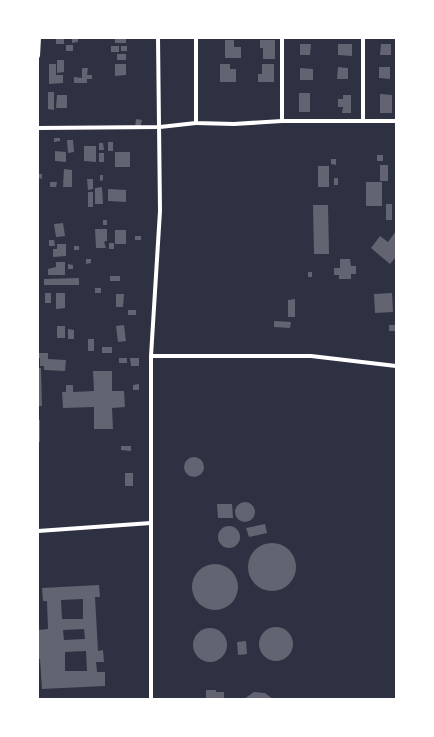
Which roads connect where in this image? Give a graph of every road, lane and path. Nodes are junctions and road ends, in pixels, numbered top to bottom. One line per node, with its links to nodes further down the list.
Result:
1 (38, 38): 6 (street)
2 (158, 38): 11 (street)
3 (196, 38): 10 (street)
4 (282, 38): 8 (street)
5 (363, 38): 9 (street)
6 (38, 56)
7 (396, 120): 9 (street)
8 (282, 121): 9 (street); 10 (street)
9 (363, 121)
10 (196, 123): 11 (street)
11 (160, 127): 12 (street); 13 (street)
12 (38, 128)
13 (151, 356): 14 (street); 15 (street)
14 (396, 366)
15 (151, 523): 16 (street); 17 (street)
16 (38, 530)
17 (151, 699)

